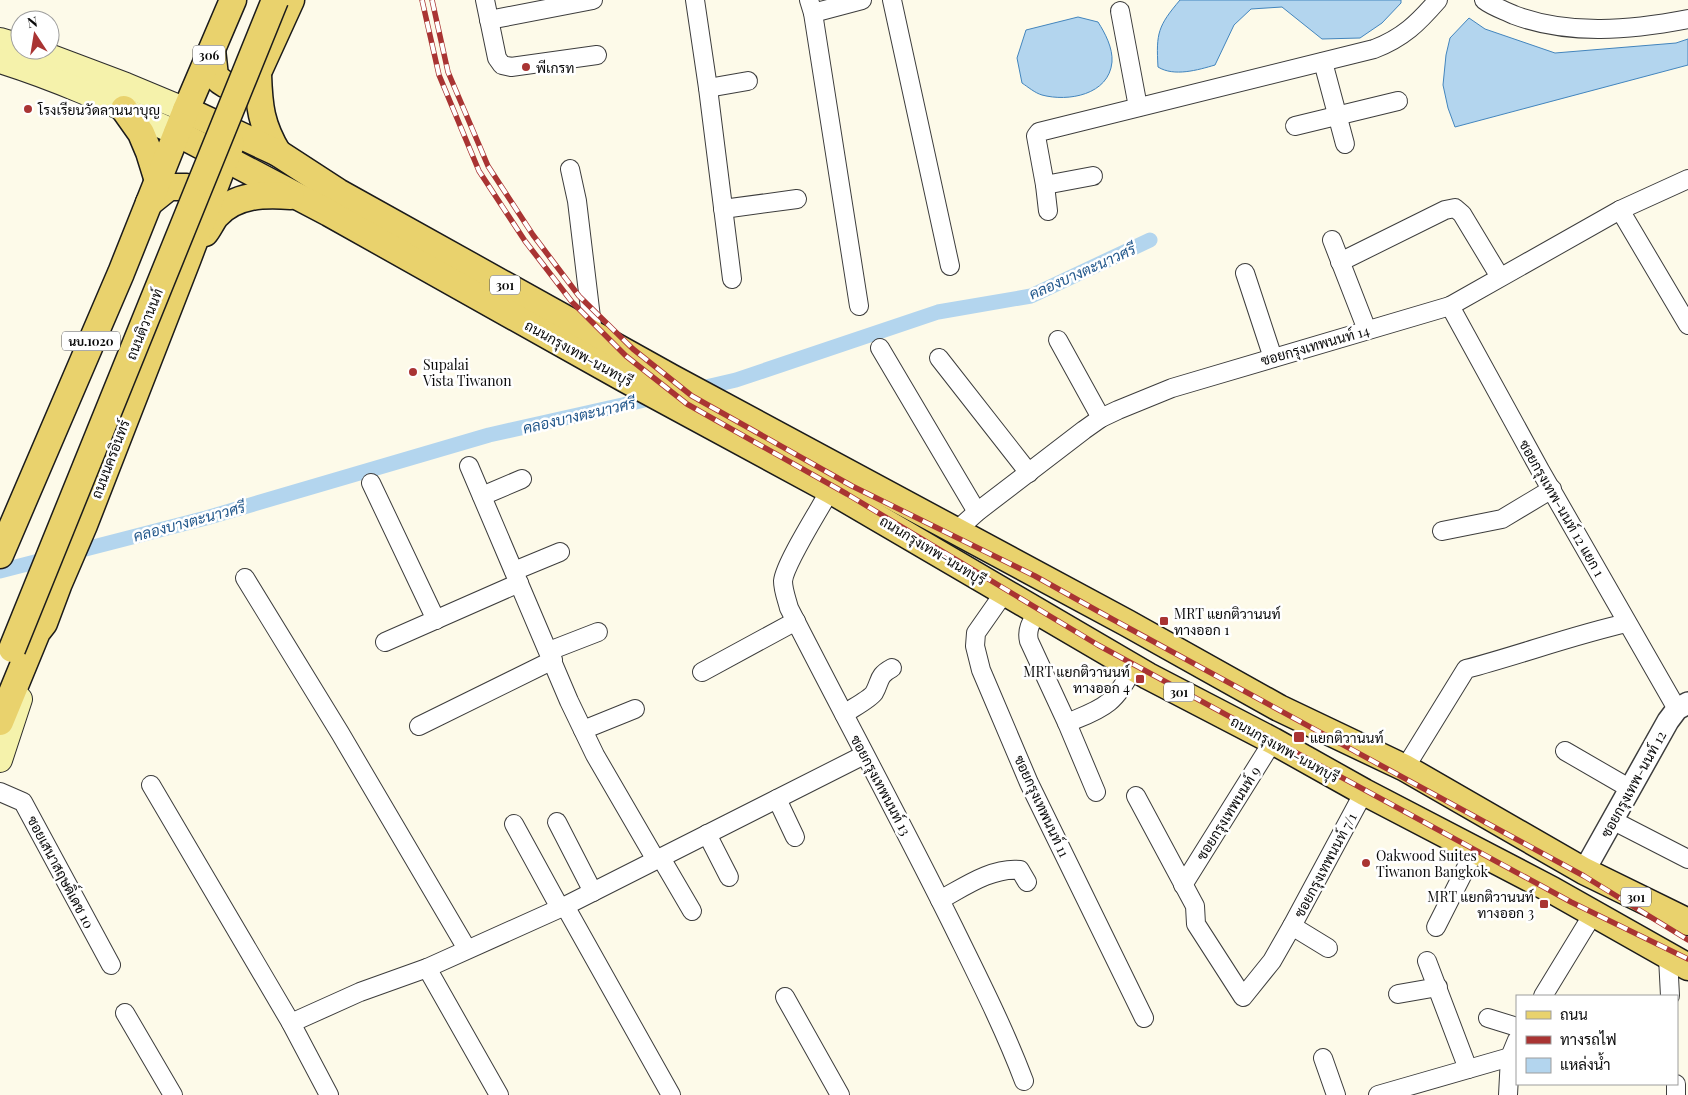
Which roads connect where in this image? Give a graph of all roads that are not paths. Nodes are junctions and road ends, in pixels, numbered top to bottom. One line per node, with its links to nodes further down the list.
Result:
1 (233, 0): 16 (main road, 306)
2 (256, 0): 83 (main road, ถนนติวานนท์)
3 (275, 0): 83 (main road, ถนนติวานนท์, bridge)
4 (291, 0): 21 (main road)
5 (485, 0): 15 (street)
6 (593, 0): 15 (street)
7 (695, 0): 23 (street)
8 (862, 0): 12 (street)
9 (892, 0): 48 (street)
10 (1438, 0): 20 (street)
11 (1484, 0): 14 (street)
12 (811, 6): 52 (street)
13 (1120, 11): 25 (street)
14 (1688, 19)
15 (489, 20): 17 (street)
16 (212, 50): 21 (main road); 28 (main road, 306)
17 (597, 55)
18 (60, 60): 28 (main road)
19 (0, 61): 26 (main road)
20 (1323, 62): 25 (street); 27 (street)
21 (258, 74): 30 (main road); 32 (main road)
22 (748, 82): 23 (street)
23 (708, 88): 41 (street)
24 (1398, 101): 27 (street)
25 (1138, 107): 37 (street)
26 (124, 109): 28 (main road); 38 (main road)
27 (1337, 116): 29 (street); 31 (street)
28 (182, 122): 30 (main road, ถนนกรุงเทพ-นนทบุรี / 301); 33 (main road, ถนนกรุงเทพ-นนทบุรี / 301); 38 (main road, นบ.1020)
29 (1295, 126)
30 (235, 132): 32 (main road, ถนนกรุงเทพ-นนทบุรี / 301); 33 (main road)
31 (1344, 144)
32 (278, 153): 57 (main road, ถนนกรุงเทพ-นนทบุรี / 301)
33 (225, 159): 39 (main road, ถนนกรุงเทพ-นนทบุรี / 301); 44 (main road, ถนนนครอินทร์)
34 (570, 168): 57 (street)
35 (1093, 176): 37 (street)
36 (1688, 179): 42 (street, ซอยกรุงเทพนนท์ 14)
37 (1046, 184): 43 (street)
38 (154, 192): 44 (main road); 72 (main road, นบ.1020)
39 (297, 197): 46 (main road); 57 (main road, ถนนกรุงเทพ-นนทบุรี / 301)
40 (797, 199): 41 (street)
41 (723, 209): 51 (street)
42 (1620, 210): 50 (street, ซอยกรุงเทพนนท์ 14); 54 (street)
43 (1048, 212)
44 (200, 229): 46 (main road, ถนนนครอินทร์)
45 (1332, 240): 47 (street)
46 (188, 258): 80 (main road, ถนนนครอินทร์)
47 (1340, 262): 50 (street); 55 (street)
48 (950, 266)
49 (1245, 273): 60 (street)
50 (1500, 277): 53 (street, ซอยกรุงเทพนนท์ 14)
51 (732, 279)
52 (860, 306)
53 (1450, 306): 55 (street, ซอยกรุงเทพนนท์ 14); 66 (street, ซอยกรุงเทพ-นนท์ 12 แยก 1)
54 (1688, 325)
55 (1367, 330): 60 (street, ซอยกรุงเทพนนท์ 14)
56 (1058, 340): 61 (street)
57 (593, 343): 67 (main road, ถนนกรุงเทพ-นนทบุรี / 301); 70 (main road, ถนนกรุงเทพ-นนทบุรี / 301)
58 (880, 348): 69 (street)
59 (939, 358): 63 (street)
60 (1273, 358): 61 (street, ซอยกรุงเทพนนท์ 14)
61 (1101, 418): 63 (street, ซอยกรุงเทพนนท์ 14)
62 (469, 466): 68 (street)
63 (1029, 474): 69 (street, ซอยกรุงเทพนนท์ 14)
64 (522, 479): 68 (street)
65 (371, 483): 78 (street)
66 (1552, 489): 71 (street); 81 (street, ซอยกรุงเทพ-นนท์ 12 แยก 1)
67 (830, 490): 76 (main road, ถนนกรุงเทพ-นนทบุรี / 301); 79 (street, ซอยกรุงเทพนนท์ 13)
68 (482, 496): 74 (street)
69 (977, 512): 70 (street, ซอยกรุงเทพนนท์ 14)
70 (956, 530): 101 (main road, ถนนกรุงเทพ-นนทบุรี / 301)
71 (1442, 531)
72 (1, 552)
73 (560, 552): 74 (street)
74 (517, 577): 78 (street); 85 (street)
75 (245, 578): 130 (street)
76 (1004, 593): 77 (main road, ถนนกรุงเทพ-นนทบุรี / 301); 141 (street, ซอยกรุงเทพนนท์ 11)
77 (1038, 611): 86 (main road, ถนนกรุงเทพ-นนทบุรี / 301); 94 (street)
78 (436, 620): 84 (street)
79 (796, 621): 88 (street); 92 (street, ซอยกรุงเทพนนท์ 13)
80 (44, 623): 93 (main road); 100 (main road, ถนนนครอินทร์)
81 (1627, 623): 90 (street, ซอยกรุงเทพ-นนท์ 12 แยก 1); 101 (street)
82 (598, 632): 85 (street)
83 (6, 641): 89 (main road)
84 (384, 642)
85 (551, 656): 95 (street); 96 (street)
86 (1134, 667): 94 (street); 97 (main road, ถนนกรุงเทพ-นนทบุรี / 301)
87 (892, 668): 92 (street)
88 (702, 672)
89 (0, 679)
90 (1682, 706): 103 (street, ซอยกรุงเทพ-นนท์ 12)
91 (635, 709): 96 (street)
92 (844, 714): 99 (street, ซอยกรุงเทพนนท์ 13)
93 (0, 722)
94 (1067, 722): 105 (street)
95 (419, 726)
96 (583, 730): 116 (street)
97 (1273, 741): 106 (main road, ถนนกรุงเทพ-นนทบุรี / 301); 120 (street, ซอยกรุงเทพนนท์ 9)
98 (1565, 751): 103 (street)
99 (864, 755): 108 (street); 122 (street, ซอยกรุงเทพนนท์ 13)
100 (0, 760)
101 (1405, 768): 117 (main road, ถนนกรุงเทพ-นนทบุรี / 301)
102 (151, 785): 143 (street)
103 (1630, 788): 109 (street, ซอยกรุงเทพ-นนท์ 12)
104 (0, 792): 133 (street, ซอยเสนาสฤษดิ์เดช 10)
105 (1096, 792)
106 (1364, 792): 114 (main road, ถนนกรุงเทพ-นนทบุรี / 301); 127 (street, ซอยกรุงเทพนนท์ 7/1)
107 (1136, 796): 120 (street)
108 (777, 799): 112 (street); 113 (street)
109 (1612, 820): 115 (street); 117 (street, ซอยกรุงเทพ-นนท์ 12)
110 (556, 822): 121 (street)
111 (514, 824): 123 (street)
112 (708, 834): 116 (street); 118 (street)
113 (795, 836)
114 (1475, 850): 125 (main road, ถนนกรุงเทพ-นนทบุรี / 301); 128 (street)
115 (1688, 858)
116 (658, 859): 121 (street); 124 (street)
117 (1584, 871): 126 (main road, ถนนกรุงเทพ-นนทบุรี / 301)
118 (729, 877)
119 (1027, 882): 122 (street)
120 (1183, 885): 127 (street)
121 (593, 892): 123 (street)
122 (940, 900): 149 (street, ซอยกรุงเทพนนท์ 13)
123 (562, 907): 130 (street); 153 (street)
124 (692, 911)
125 (1592, 914): 132 (main road, ถนนกรุงเทพ-นนทบุรี / 301); 137 (street)
126 (1688, 922)
127 (1292, 926): 129 (street, ซอยกรุงเทพนนท์ 7/1)
128 (1436, 927)
129 (1328, 948)
130 (467, 949): 134 (street)
131 (1427, 961): 135 (street)
132 (1678, 962): 138 (street)
133 (111, 965)
134 (427, 968): 143 (street); 152 (street)
135 (1438, 987): 136 (street); 148 (street)
136 (1398, 994)
137 (1544, 995)
138 (1670, 995)
139 (785, 997): 154 (street)
140 (125, 1014): 150 (street)
141 (1144, 1018)
142 (1488, 1018): 144 (street)
143 (291, 1023): 151 (street)
144 (1516, 1027)
145 (1516, 1043): 147 (street)
146 (1322, 1058): 155 (street)
147 (1510, 1058): 148 (street); 157 (street)
148 (1468, 1069): 156 (street)
149 (1024, 1081)
150 (173, 1095)
151 (328, 1095)
152 (499, 1095)
153 (671, 1095)
154 (840, 1095)
155 (1336, 1095)
156 (1378, 1095)
157 (1508, 1095)

